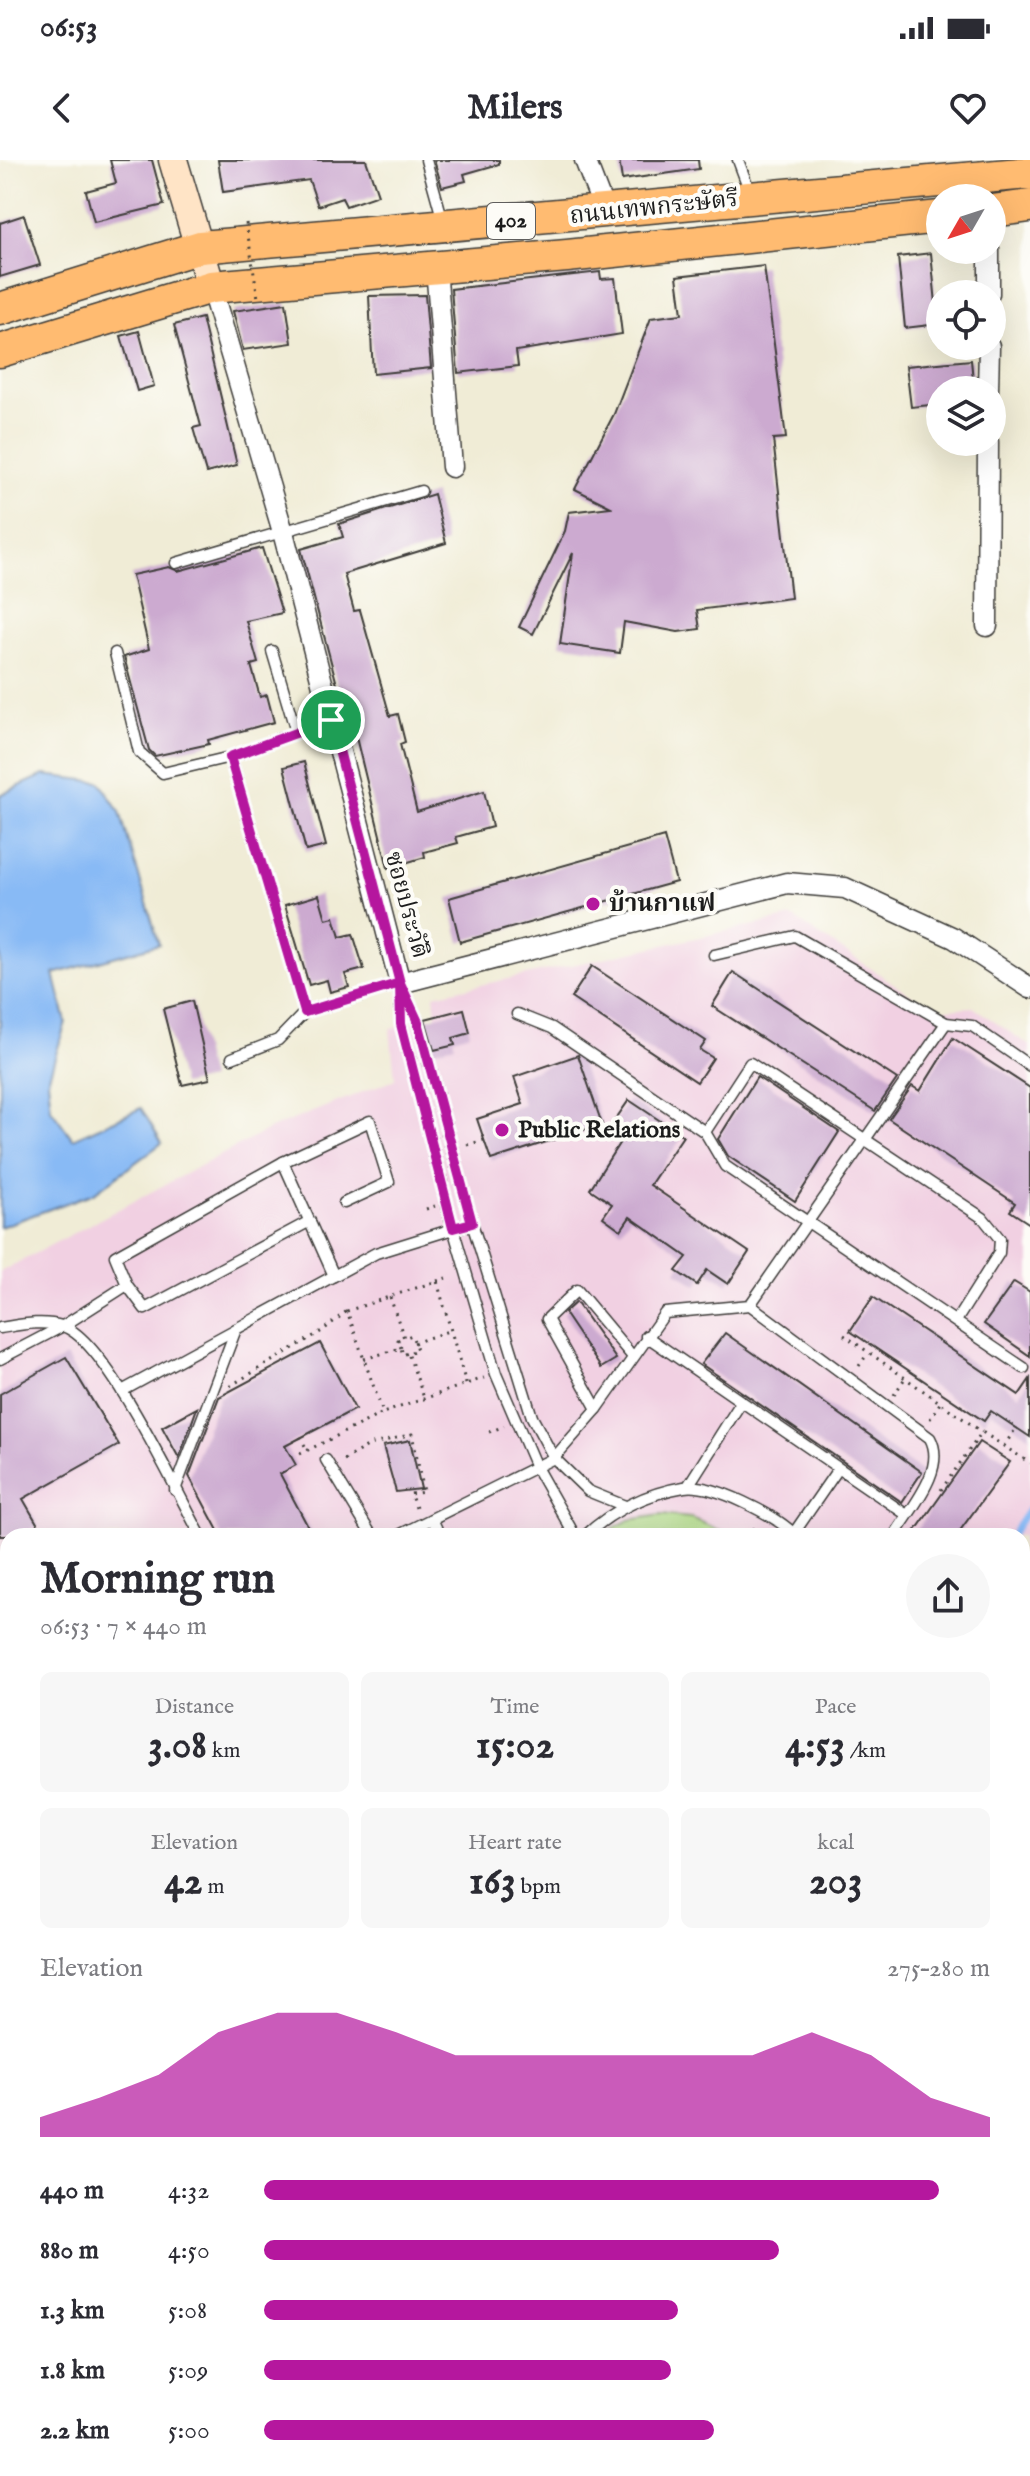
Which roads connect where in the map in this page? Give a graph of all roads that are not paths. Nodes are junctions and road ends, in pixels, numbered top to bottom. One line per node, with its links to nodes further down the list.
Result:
1 (173, 160): 13 (street)
2 (426, 160): 12 (lane)
3 (585, 160): 10 (street)
4 (738, 160): 7 (lane)
5 (966, 169): 6 (main road, ถนนเทพกระษัตรี / 402); 7 (main road, ถนนเทพกระษัตรี / 402)
6 (1030, 173)
7 (753, 198): 10 (main road, ถนนเทพกระษัตรี / 402)
8 (1030, 206): 9 (main road)
9 (1006, 209)
10 (605, 212): 12 (main road, ถนนเทพกระษัตรี / 402)
11 (926, 218): 14 (main road, ถนนเทพกระษัตรี / 402)
12 (445, 227): 13 (main road, ถนนเทพกระษัตรี / 402)
13 (200, 247): 15 (street); 16 (main road, ถนนเทพกระษัตรี / 402)
14 (436, 267): 15 (main road, ถนนเทพกระษัตรี / 402); 19 (street)
15 (211, 287): 17 (main road, ถนนเทพกระษัตรี / 402); 21 (street, ซอยประวัติ)
16 (1, 305)
17 (0, 351)
18 (988, 456): 23 (street)
19 (452, 467)
20 (421, 491): 21 (lane)
21 (283, 532): 22 (lane); 26 (street, ซอยประวัติ)
22 (176, 563)
23 (987, 626)
24 (272, 651): 27 (lane)
25 (115, 653): 28 (lane)
26 (331, 720): 27 (lane); 30 (street, ซอยประวัติ)
27 (296, 732): 28 (lane)
28 (230, 757): 32 (lane)
29 (714, 955): 34 (lane)
30 (400, 983): 31 (street, ซอยประวัติ); 32 (lane); 42 (lane); 44 (lane)
31 (1030, 988)
32 (305, 1012): 35 (lane)
33 (517, 1014): 37 (lane)
34 (946, 1023): 36 (lane); 38 (lane)
35 (232, 1058)
36 (1030, 1066)
37 (705, 1132): 38 (lane); 43 (lane)
38 (864, 1139): 43 (lane); 48 (lane)
39 (283, 1162): 40 (lane); 41 (lane); 46 (lane)
40 (344, 1203)
41 (310, 1221): 45 (lane); 46 (lane)
42 (472, 1223): 44 (lane); 59 (lane)
43 (806, 1223): 47 (lane); 48 (lane)
44 (453, 1228): 45 (lane); 61 (lane)
45 (334, 1276): 51 (lane)
46 (127, 1285): 49 (lane)
47 (750, 1305): 52 (lane); 66 (lane)
48 (956, 1321): 55 (lane)
49 (63, 1326): 50 (lane); 54 (lane); 56 (lane)
50 (0, 1328)
51 (236, 1329): 56 (lane); 64 (lane)
52 (646, 1336): 53 (lane); 57 (lane)
53 (633, 1357): 58 (lane); 58 (lane)
54 (0, 1359)
55 (1024, 1368)
56 (122, 1391): 64 (lane)
57 (740, 1404): 62 (lane); 63 (lane)
58 (597, 1409): 59 (lane)
59 (554, 1458): 61 (lane); 65 (lane)
60 (328, 1464): 69 (lane)
61 (536, 1467): 67 (lane); 72 (lane)
62 (838, 1469): 66 (lane); 75 (lane)
63 (688, 1486): 65 (lane); 74 (lane)
64 (175, 1490): 68 (lane)
65 (625, 1506): 73 (lane)
66 (907, 1515): 76 (lane)
67 (432, 1519): 70 (lane); 71 (lane)
68 (196, 1528)
69 (367, 1528)
70 (413, 1528)
71 (436, 1528)
72 (570, 1528)
73 (596, 1528)
74 (786, 1528)
75 (800, 1528)
76 (899, 1528)

